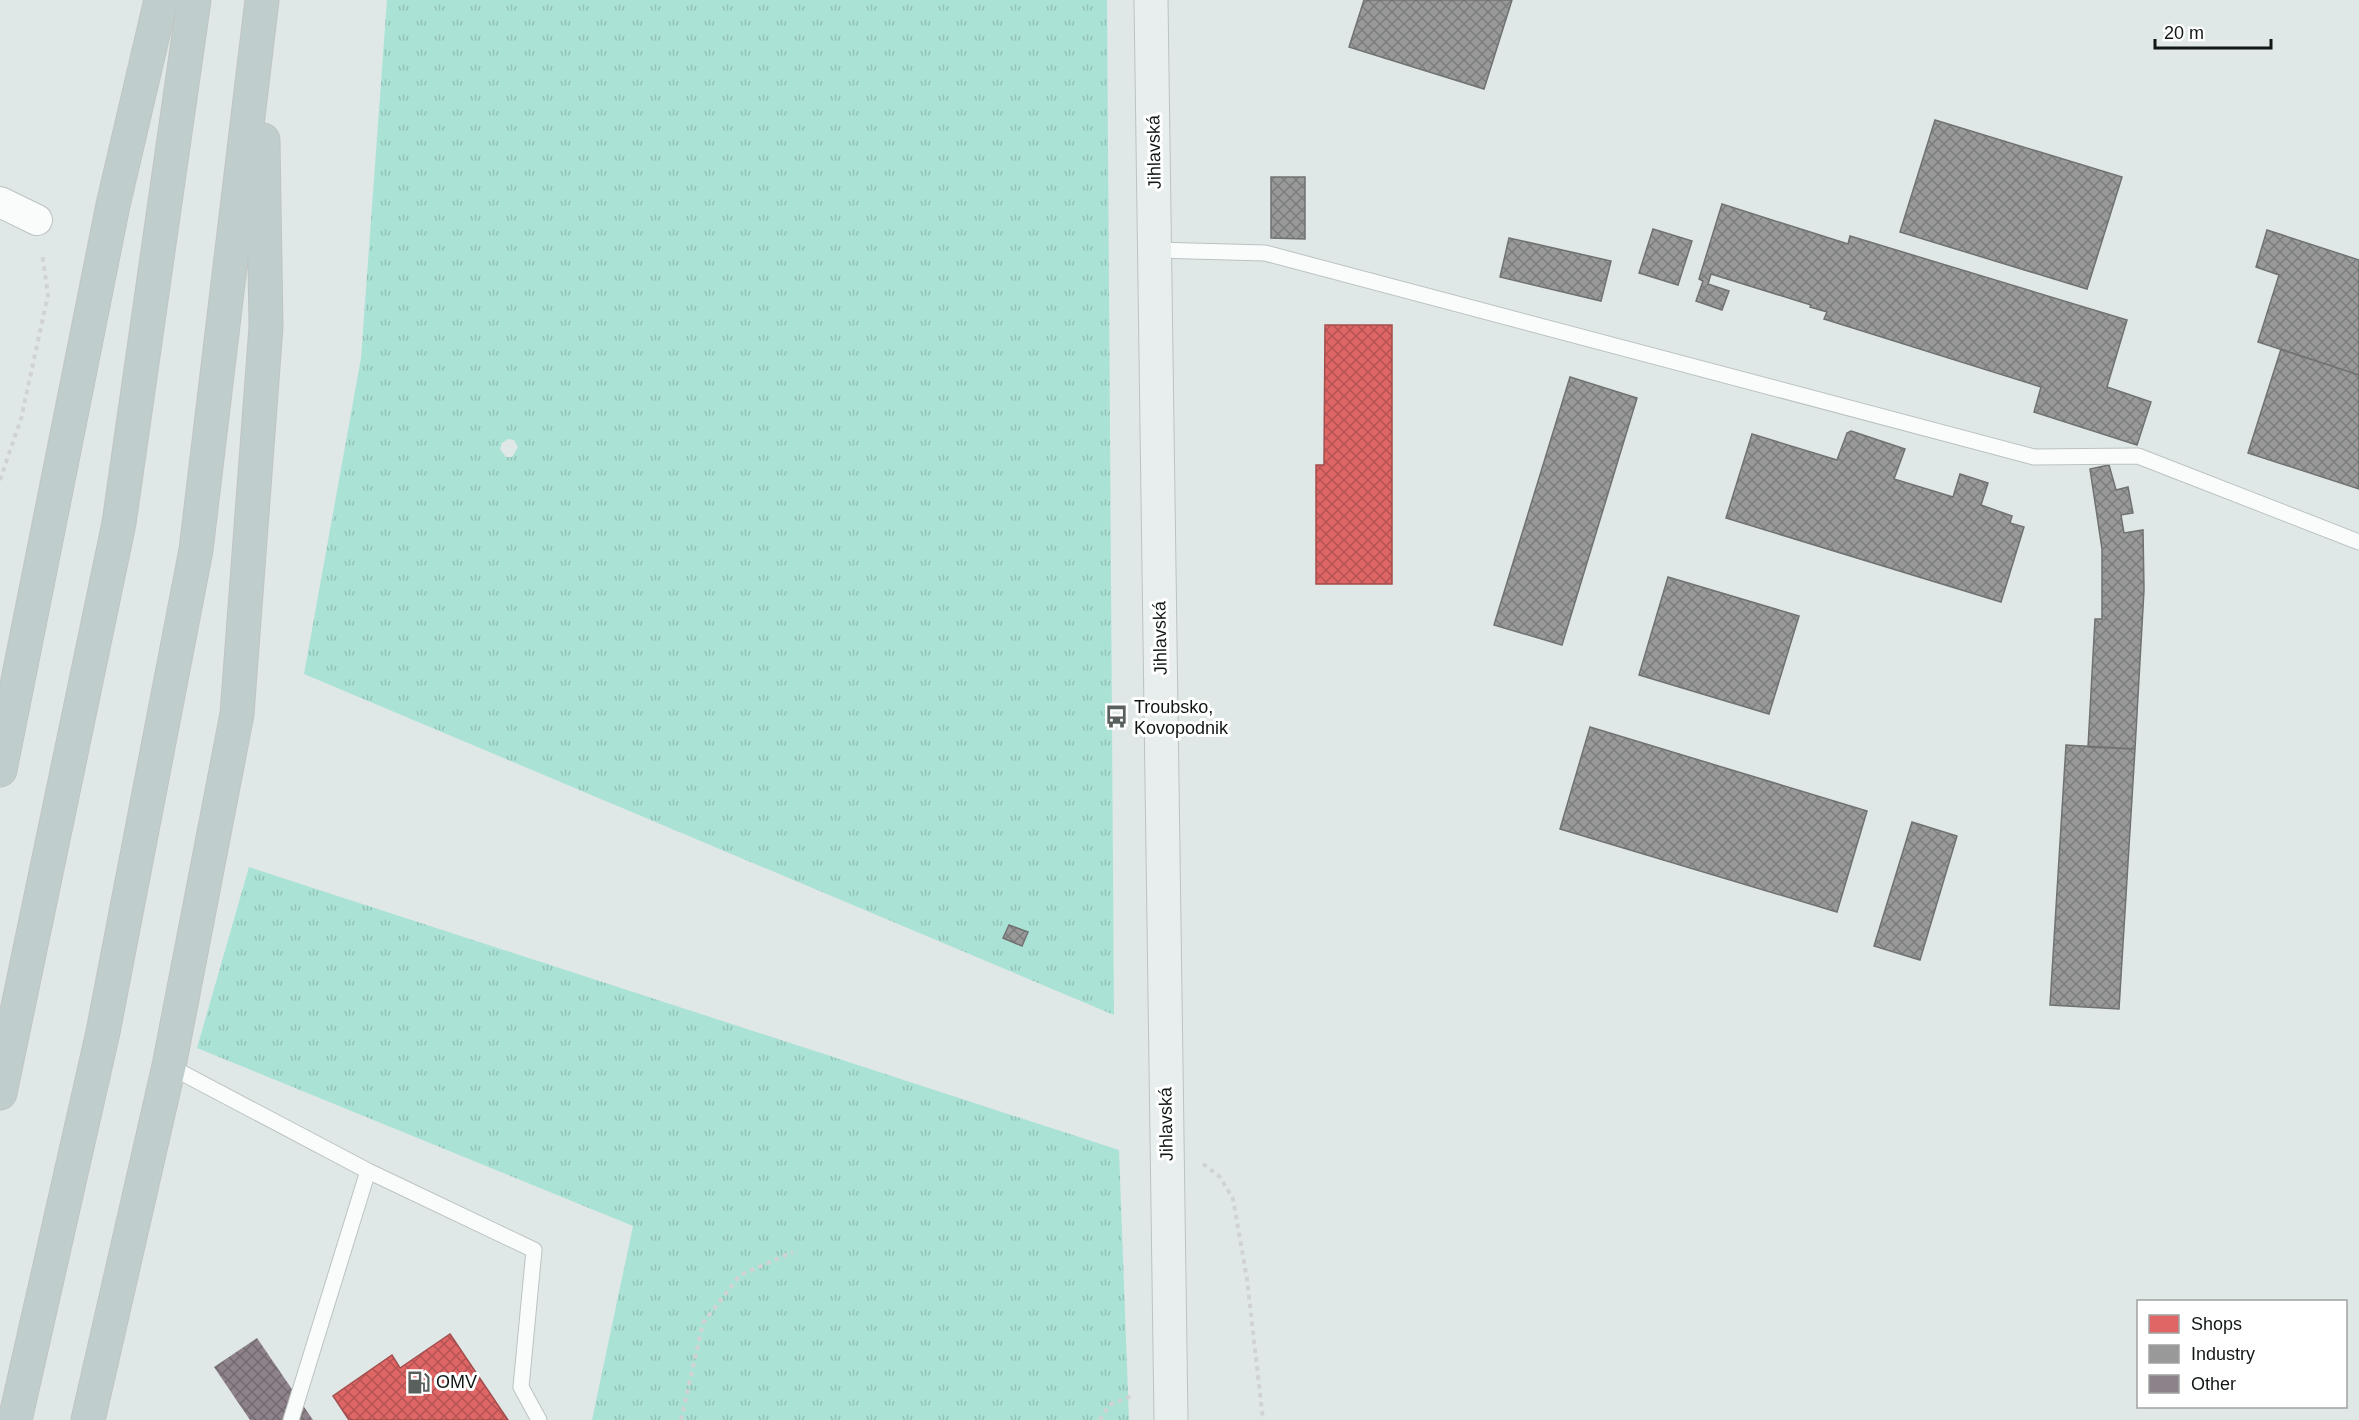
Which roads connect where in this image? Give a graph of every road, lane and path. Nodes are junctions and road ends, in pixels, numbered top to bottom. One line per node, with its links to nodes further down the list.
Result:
1 (161, 0): 10 (highway)
2 (194, 0): 13 (highway)
3 (1151, 0): 7 (main road, Jihlavská)
4 (262, 8): 12 (highway); 17 (highway)
5 (0, 202): 6 (street)
6 (37, 220): 8 (path)
7 (1155, 250): 9 (lane); 14 (main road, Jihlavská)
8 (0, 480)
9 (2359, 542)
10 (4, 742): 11 (highway)
11 (0, 770)
12 (169, 1066): 15 (lane); 18 (highway)
13 (0, 1093)
14 (1167, 1148): 22 (main road, Jihlavská); 23 (path)
15 (368, 1171): 19 (lane); 20 (lane)
16 (793, 1252): 21 (path)
17 (15, 1420)
18 (88, 1420)
19 (291, 1420)
20 (538, 1420)
21 (681, 1420)
22 (1171, 1420)
23 (1263, 1420)

